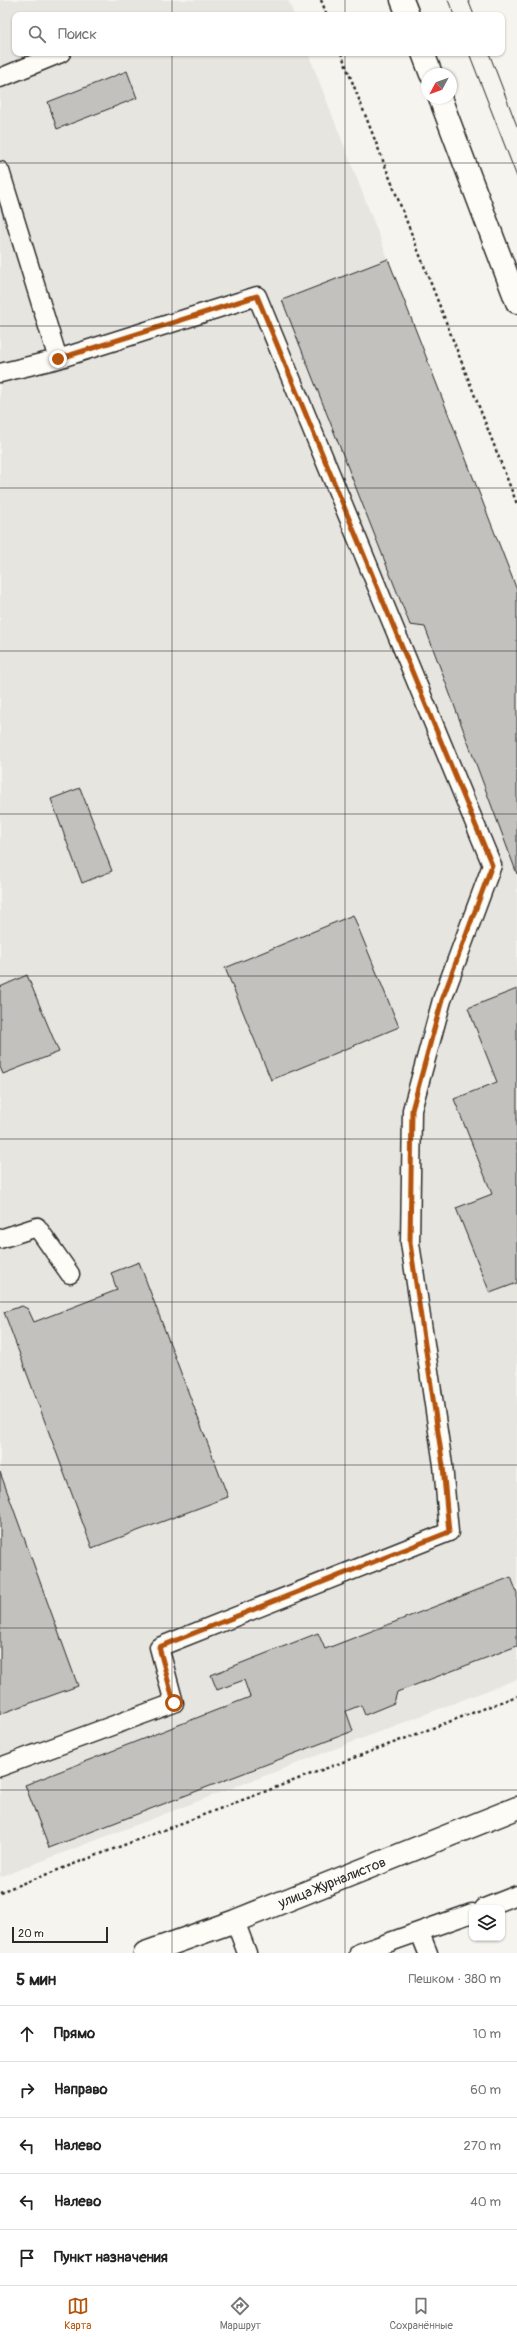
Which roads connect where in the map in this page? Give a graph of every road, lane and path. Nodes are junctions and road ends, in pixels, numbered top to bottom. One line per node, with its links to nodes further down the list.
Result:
1 (321, 0): 3 (path)
2 (402, 0): 4 (street)
3 (326, 12)
4 (407, 12)
5 (54, 56): 9 (lane)
6 (342, 56): 15 (path)
7 (424, 56): 8 (street)
8 (429, 68)
9 (0, 78)
10 (442, 104): 12 (street)
11 (0, 171): 13 (lane)
12 (517, 302)
13 (58, 359): 14 (lane); 19 (lane)
14 (0, 373)
15 (517, 504)
16 (0, 1239): 17 (lane)
17 (70, 1274)
18 (517, 1696): 21 (path)
19 (0, 1767)
20 (517, 1808): 25 (street, улица Журналистов)
21 (0, 1892)
22 (517, 1895): 23 (lane)
23 (492, 1905)
24 (469, 1914): 26 (lane)
25 (235, 1921): 27 (street, улица Журналистов); 28 (lane)
26 (420, 1933): 29 (lane); 30 (lane)
27 (145, 1953)
28 (247, 1953)
29 (359, 1953)
30 (428, 1953)

